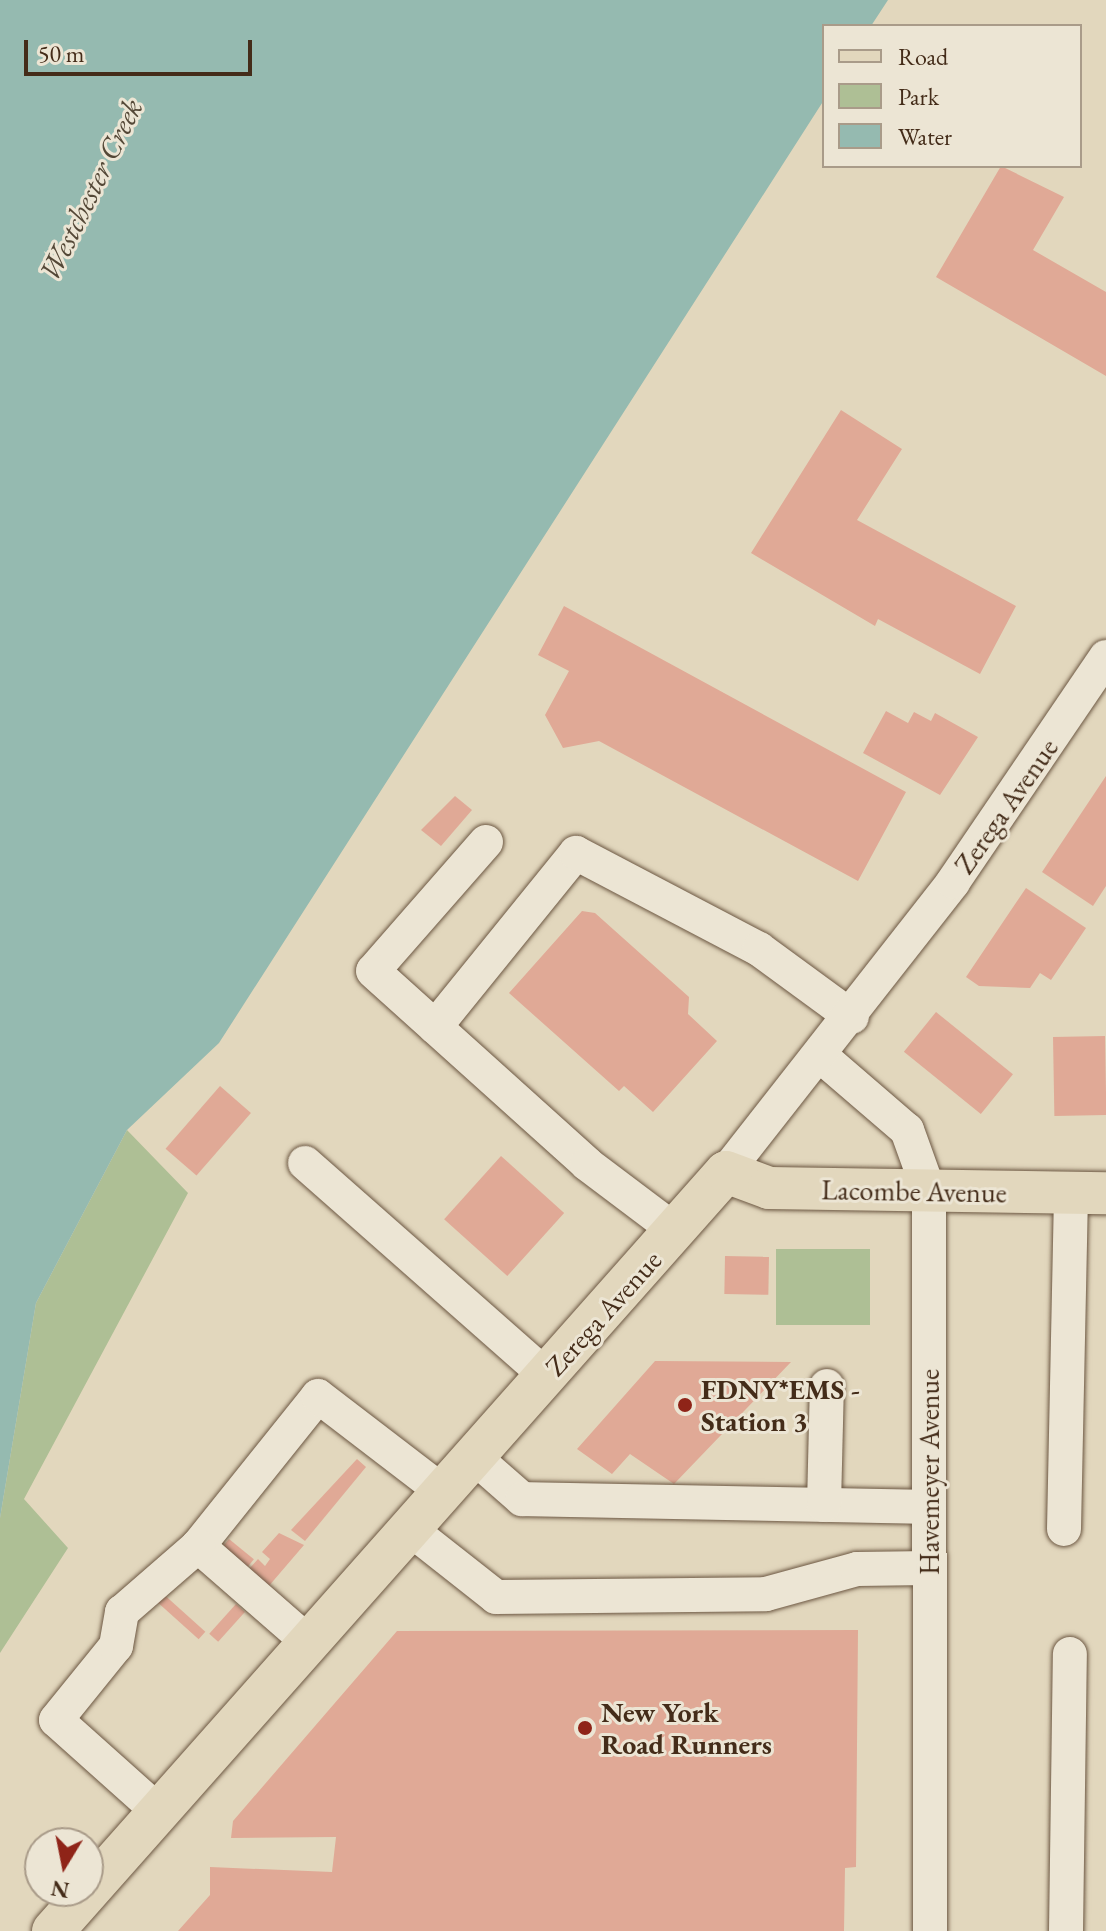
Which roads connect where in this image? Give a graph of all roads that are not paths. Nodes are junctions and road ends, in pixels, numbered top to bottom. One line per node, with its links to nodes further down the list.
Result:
1 (1106, 657): 3 (street, Zerega Avenue)
2 (486, 842): 4 (street)
3 (852, 1017): 4 (street); 5 (street, Zerega Avenue)
4 (435, 1027): 10 (street)
5 (822, 1057): 7 (street, Zerega Avenue); 8 (street, Havemeyer Avenue)
6 (305, 1163): 11 (street)
7 (726, 1172): 8 (main road, Lacombe Avenue); 10 (main road, Zerega Avenue)
8 (929, 1191): 9 (main road, Lacombe Avenue); 16 (street, Havemeyer Avenue)
9 (1088, 1193): 17 (street)
10 (676, 1231): 11 (main road, Zerega Avenue)
11 (547, 1376): 13 (main road, Zerega Avenue)
12 (827, 1386): 15 (street)
13 (474, 1457): 14 (main road, Zerega Avenue); 15 (street)
14 (443, 1492): 18 (main road, Zerega Avenue); 19 (street)
15 (824, 1505): 16 (street)
16 (929, 1507): 20 (street, Havemeyer Avenue)
17 (1064, 1529)
18 (411, 1530): 20 (street); 21 (main road, Zerega Avenue)
19 (198, 1546): 21 (street); 23 (street)
20 (929, 1568): 25 (street, Havemeyer Avenue)
21 (307, 1641): 23 (main road, Zerega Avenue)
22 (1070, 1654): 26 (street)
23 (159, 1812): 24 (main road, Zerega Avenue)
24 (53, 1931)
25 (930, 1931)
26 (1066, 1931)

